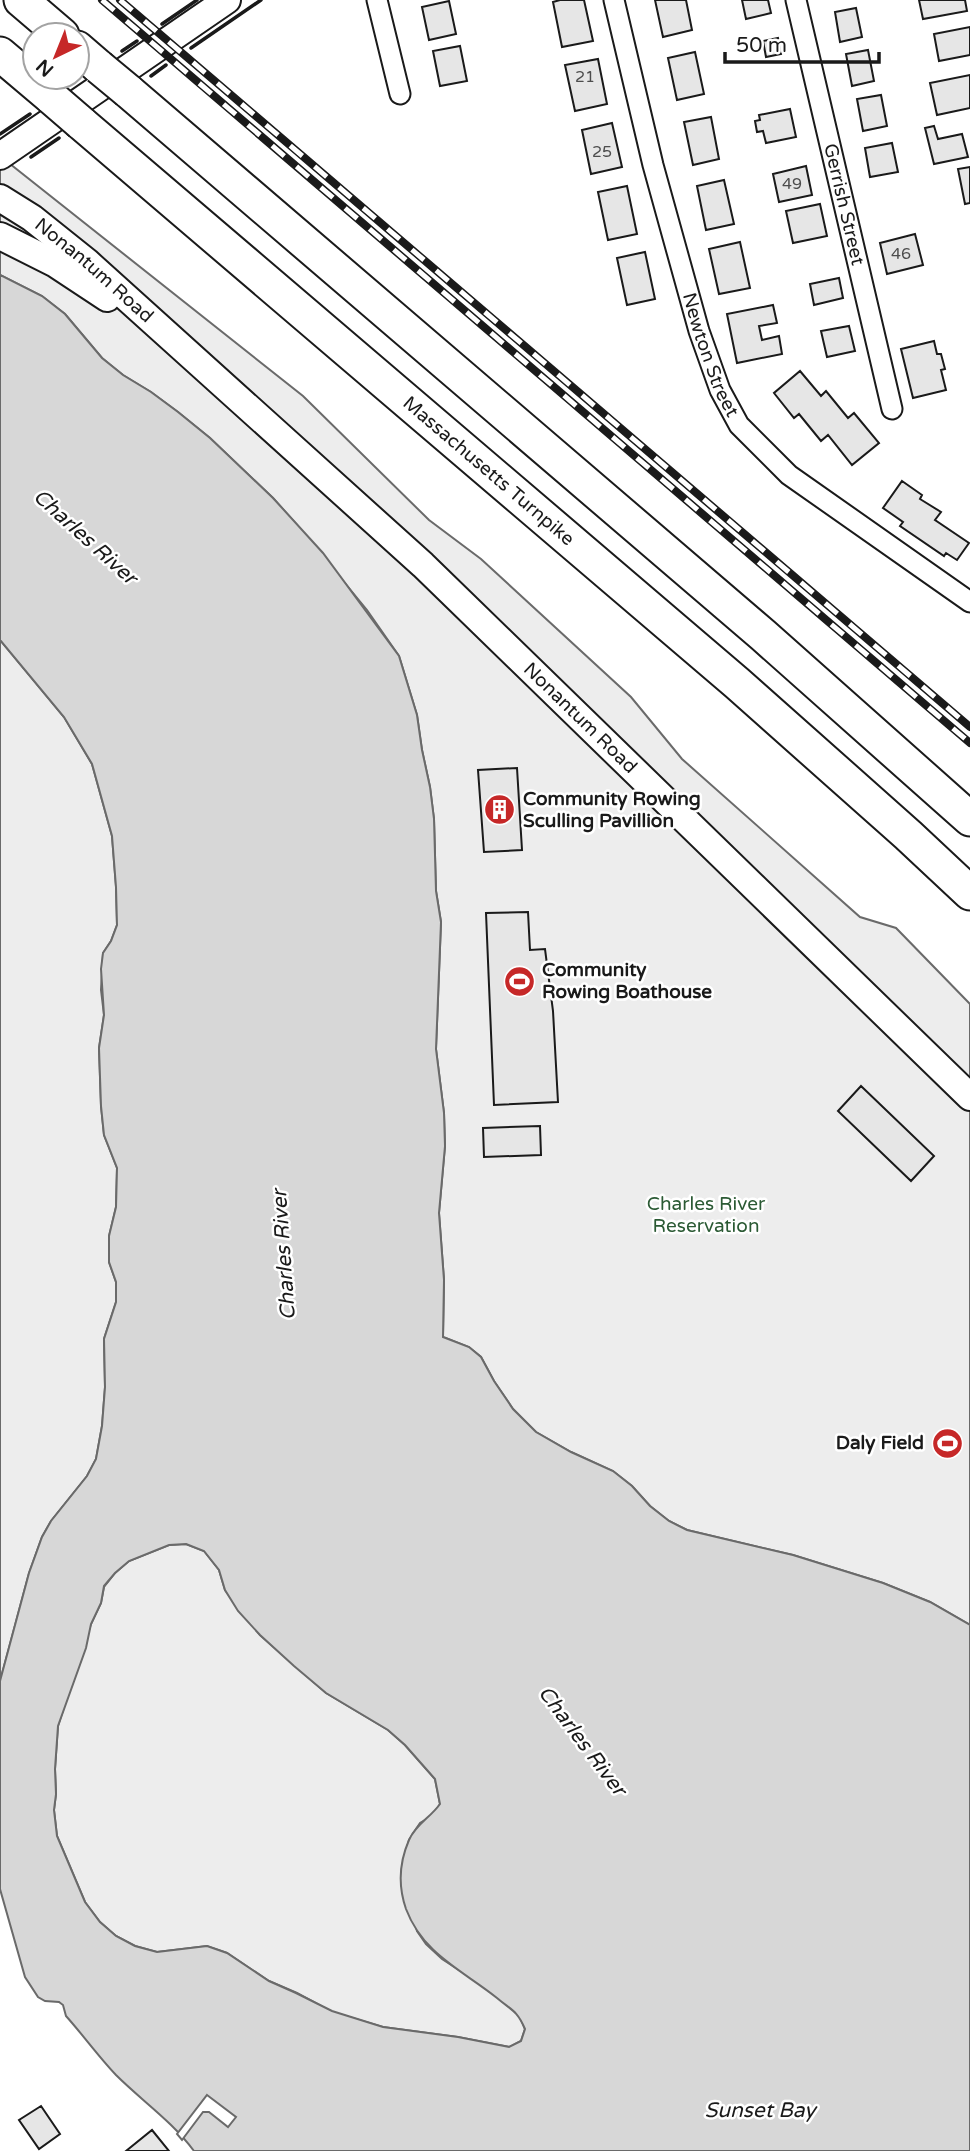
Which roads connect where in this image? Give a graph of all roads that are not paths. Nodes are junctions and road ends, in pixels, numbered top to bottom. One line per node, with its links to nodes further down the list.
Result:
1 (21, 0): 6 (highway)
2 (227, 0): 10 (main road)
3 (377, 0): 9 (street)
4 (614, 0): 15 (street, Newton Street)
5 (796, 0): 14 (street, Gerrish Street)
6 (46, 21)
7 (0, 54): 17 (highway, Massachusetts Turnpike, bridge)
8 (91, 60): 16 (highway, bridge)
9 (400, 94)
10 (0, 156)
11 (0, 198): 13 (main road, Nonantum Road)
12 (0, 236): 13 (main road, Nonantum Road)
13 (182, 349): 18 (main road, Nonantum Road)
14 (892, 409)
15 (970, 602)
16 (970, 819)
17 (970, 893)
18 (970, 1097)

